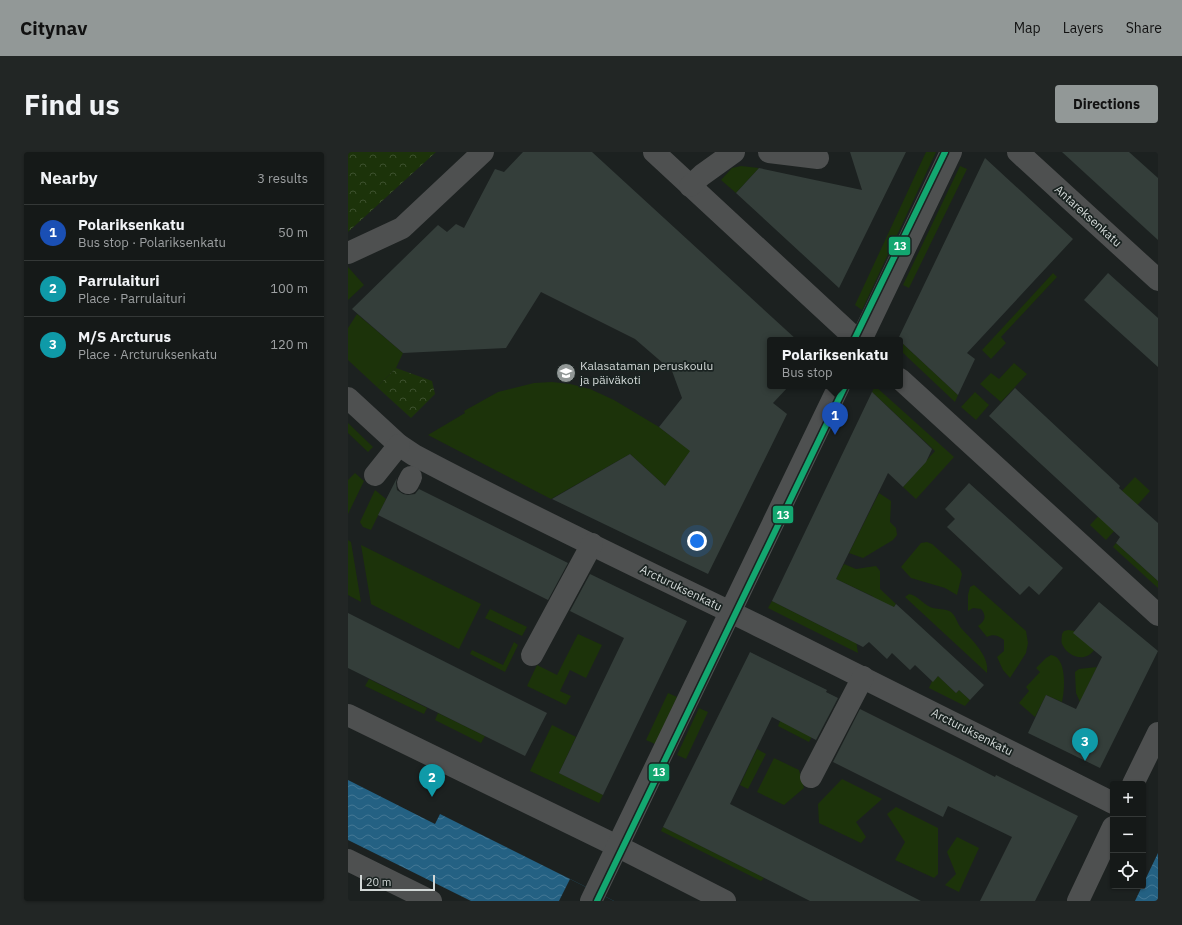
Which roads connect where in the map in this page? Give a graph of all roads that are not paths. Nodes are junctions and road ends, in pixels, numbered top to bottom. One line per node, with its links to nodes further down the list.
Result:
1 (483, 152): 9 (street)
2 (654, 152): 8 (street)
3 (734, 152): 8 (street)
4 (769, 152): 7 (street)
5 (951, 152): 12 (street)
6 (1018, 152): 10 (street, Antareksenkatu)
7 (818, 158)
8 (690, 186): 11 (street)
9 (348, 253)
10 (1158, 280)
11 (854, 337)
12 (862, 337)
13 (903, 383): 20 (street)
14 (839, 389): 19 (street)
15 (348, 398): 16 (street, Arcturuksenkatu)
16 (399, 445): 17 (street); 18 (street, Arcturuksenkatu)
17 (375, 475)
18 (592, 544): 19 (street, Arcturuksenkatu); 21 (street)
19 (731, 612): 22 (street, Arcturuksenkatu); 29 (street)
20 (1158, 615)
21 (532, 655)
22 (863, 677): 25 (street); 27 (street, Arcturuksenkatu)
23 (348, 715): 29 (street)
24 (1158, 733): 26 (street)
25 (811, 777)
26 (1134, 781)
27 (1110, 801)
28 (1110, 833): 34 (street)
29 (618, 846): 31 (street); 33 (street)
30 (348, 860): 32 (street)
31 (593, 896)
32 (431, 901)
33 (725, 901)
34 (1078, 901)

